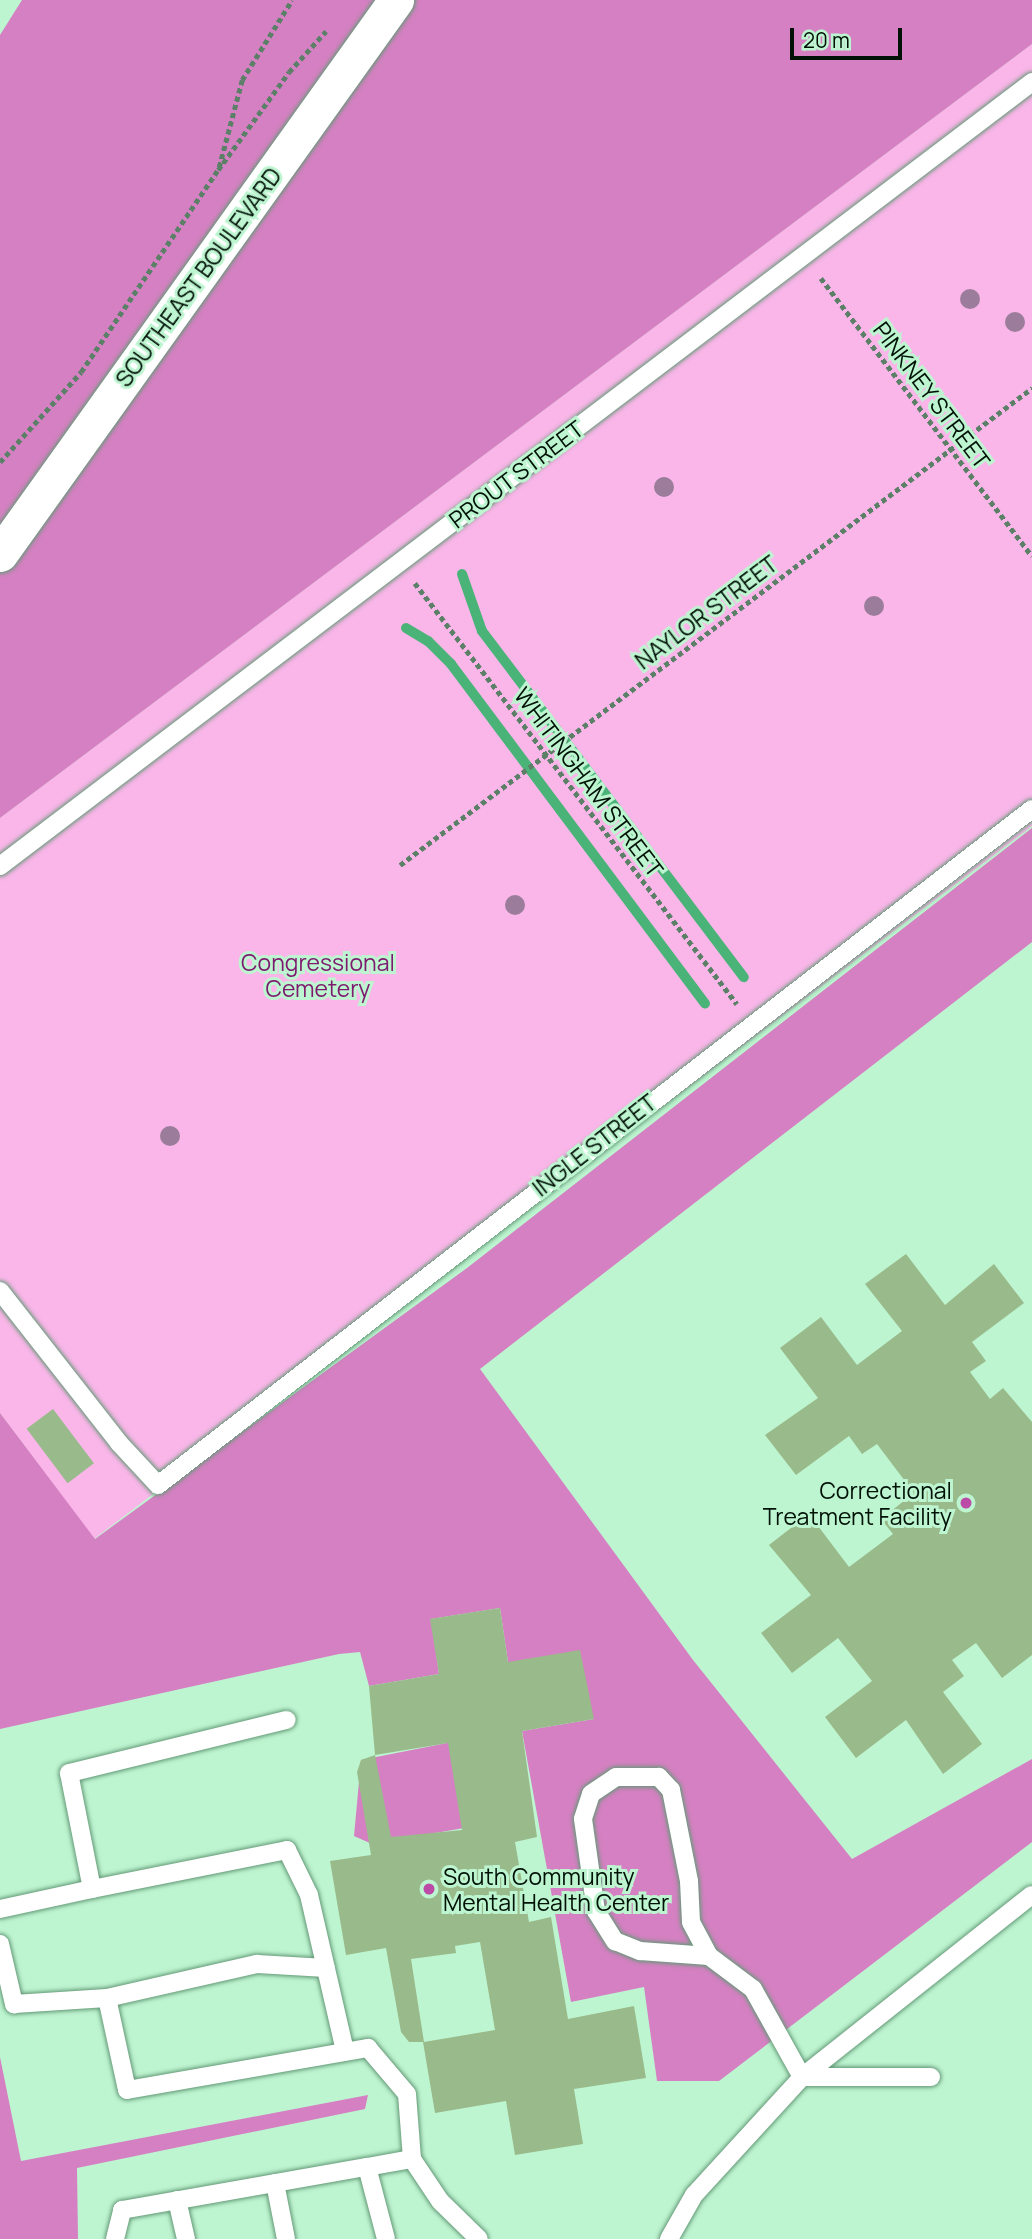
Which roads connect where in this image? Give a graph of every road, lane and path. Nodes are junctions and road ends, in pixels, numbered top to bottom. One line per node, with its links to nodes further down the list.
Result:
1 (292, 0): 5 (path)
2 (397, 0): 10 (street, SOUTHEAST BOULEVARD)
3 (333, 20): 5 (path)
4 (1032, 82): 6 (lane, PROUT STREET)
5 (218, 170): 9 (path)
6 (804, 255): 8 (path, PINKNEY STREET); 12 (lane, PROUT STREET)
7 (1032, 388): 8 (path, NAYLOR STREET)
8 (951, 449): 11 (path, PINKNEY STREET); 13 (path, NAYLOR STREET)
9 (0, 462)
10 (0, 554)
11 (1032, 556)
12 (400, 563): 13 (path, WHITINGHAM STREET); 16 (lane, PROUT STREET)
13 (546, 755): 15 (path, NAYLOR STREET); 17 (path, WHITINGHAM STREET)
14 (1032, 809): 17 (lane, INGLE STREET)
15 (400, 865)
16 (0, 866)
17 (751, 1023): 18 (lane, INGLE STREET)
18 (0, 1291)
19 (287, 1720): 20 (lane)
20 (92, 1889): 22 (lane); 25 (lane)
21 (1032, 1895): 28 (lane)
22 (0, 1909)
23 (0, 1944): 26 (lane)
24 (709, 1955): 24 (lane); 28 (lane)
25 (326, 1968): 26 (lane); 27 (lane)
26 (107, 1998): 27 (lane)
27 (345, 2051): 30 (lane)
28 (802, 2077): 29 (lane); 39 (lane)
29 (931, 2077)
30 (412, 2159): 31 (lane); 38 (lane)
31 (367, 2167): 32 (lane); 37 (lane)
32 (275, 2183): 33 (lane); 36 (lane)
33 (177, 2200): 34 (lane); 35 (lane)
34 (115, 2239)
35 (186, 2239)
36 (286, 2239)
37 (386, 2239)
38 (479, 2239)
39 (669, 2239)

